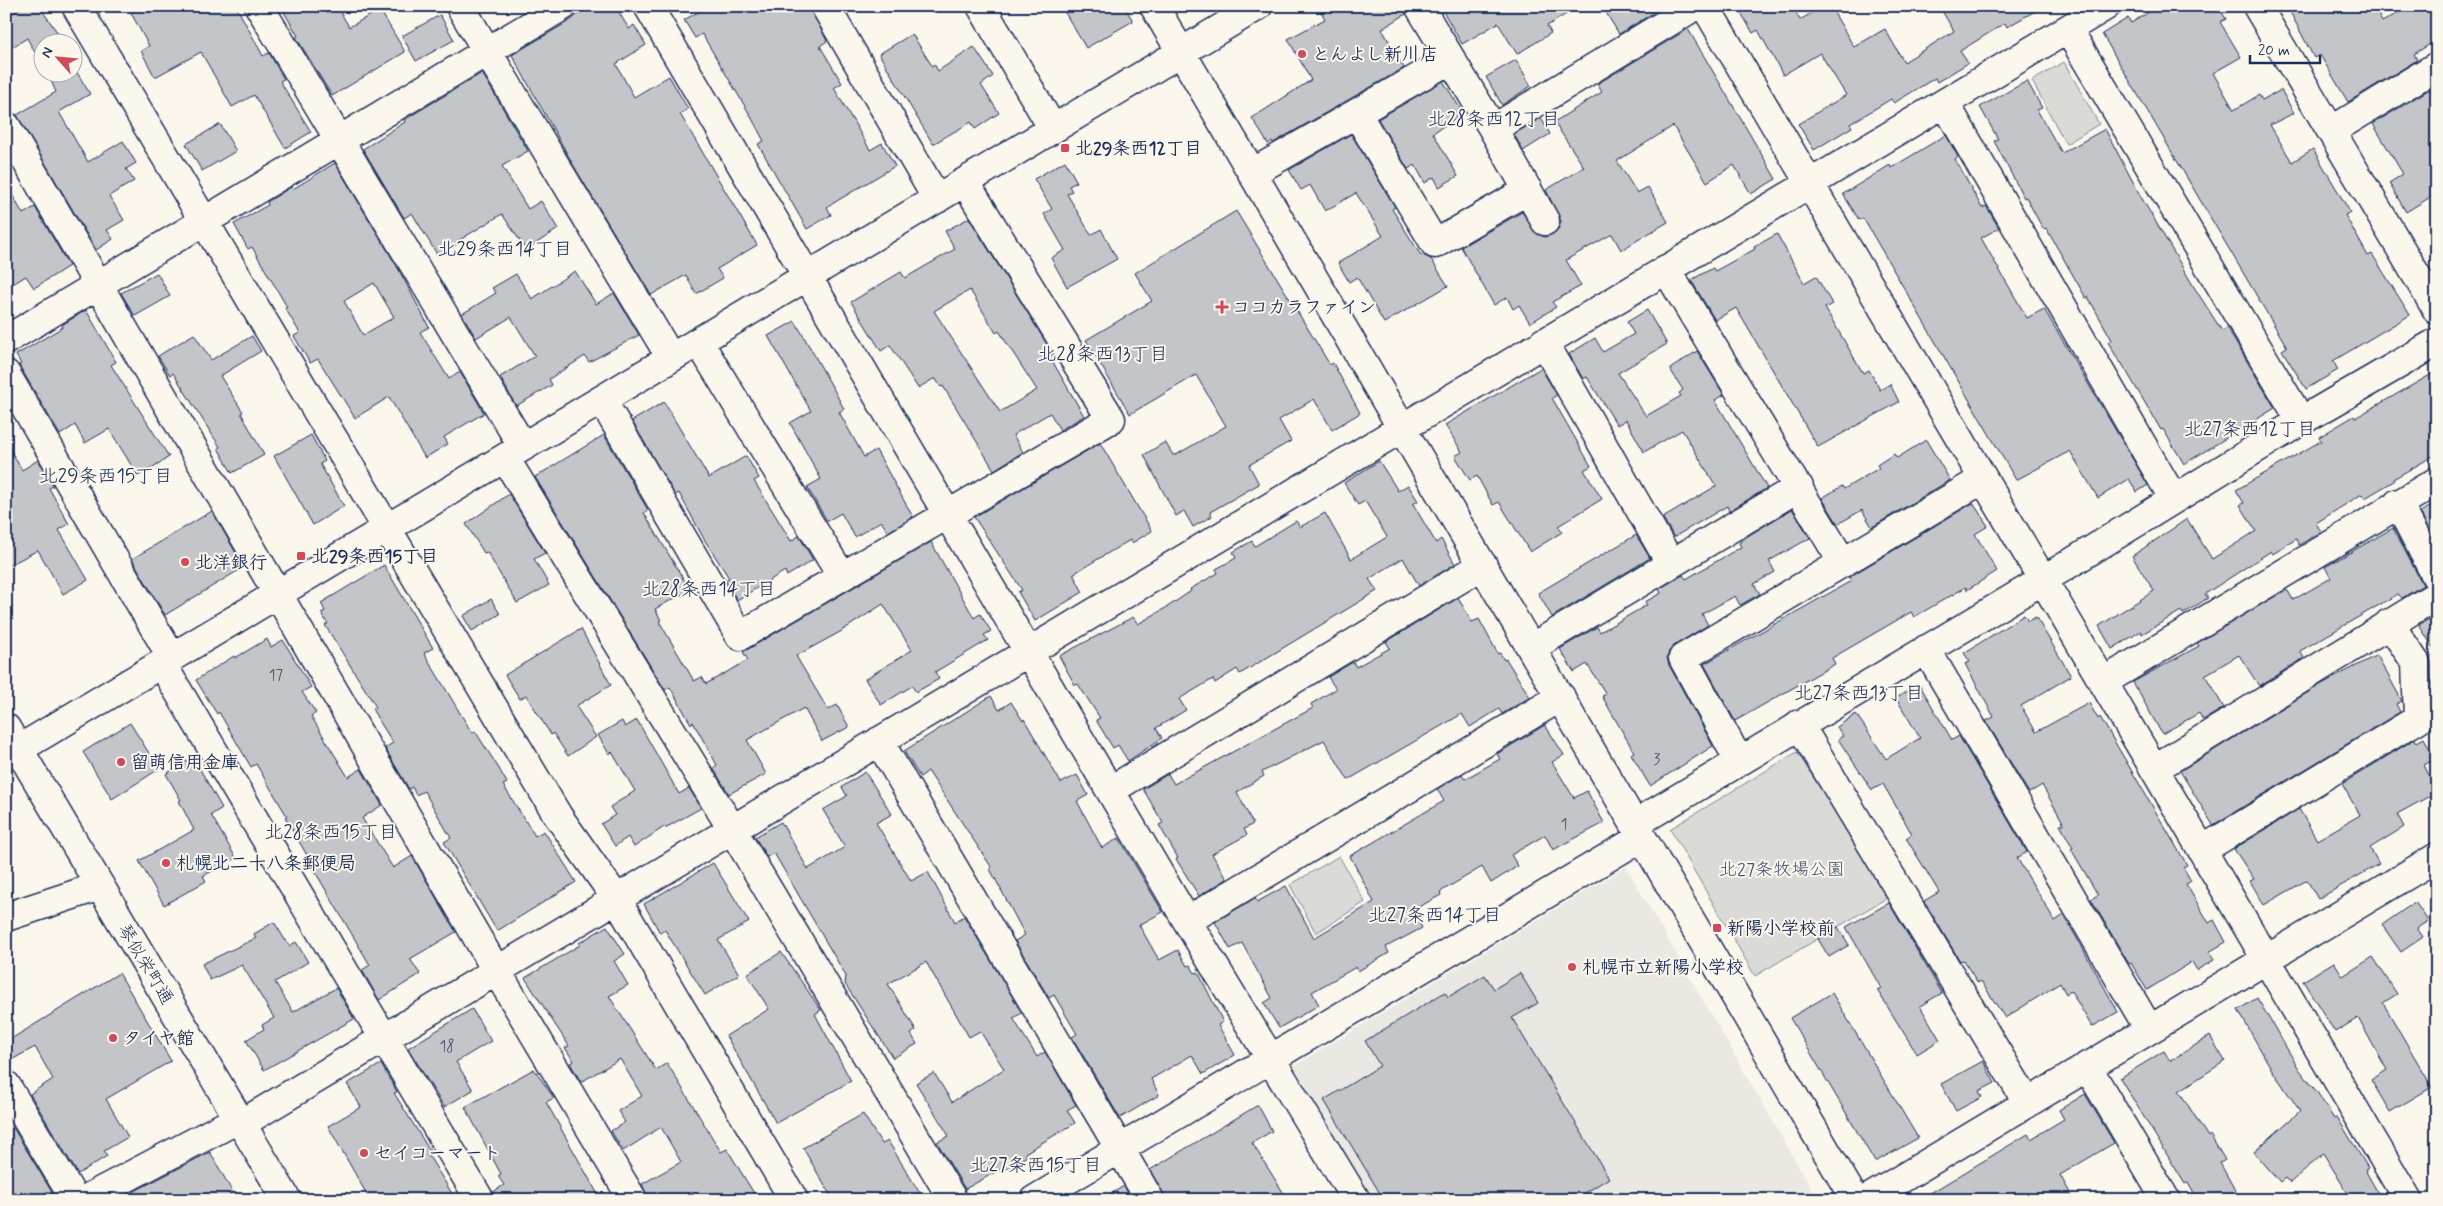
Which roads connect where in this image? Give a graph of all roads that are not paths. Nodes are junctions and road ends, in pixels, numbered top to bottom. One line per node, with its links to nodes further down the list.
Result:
1 (76, 6): 33 (street)
2 (258, 6): 26 (street)
3 (460, 6): 16 (street)
4 (563, 6): 16 (street)
5 (648, 6): 35 (street)
6 (824, 6): 31 (street)
7 (981, 6): 23 (street)
8 (1154, 6): 17 (street)
9 (1258, 6): 17 (street)
10 (1419, 6): 18 (street)
11 (1695, 6): 24 (street)
12 (1705, 6): 29 (street)
13 (2106, 6): 15 (street)
14 (2257, 6): 25 (street)
15 (2068, 29): 20 (street); 45 (street)
16 (487, 52): 26 (street); 42 (street)
17 (1181, 52): 23 (street); 27 (street)
18 (1451, 59): 21 (street); 24 (street)
19 (2437, 66): 25 (street)
20 (1945, 102): 29 (street); 51 (street)
21 (1357, 114): 27 (street); 30 (street)
22 (6, 126): 36 (street)
23 (1054, 129): 28 (street)
24 (1493, 129): 30 (street)
25 (2331, 131): 37 (street)
26 (340, 140): 33 (street); 47 (street)
27 (1252, 173): 46 (street)
28 (965, 182): 31 (street); 53 (street)
29 (1810, 184): 34 (street); 48 (street)
30 (1528, 190): 32 (street)
31 (937, 199): 35 (street)
32 (1545, 221)
33 (203, 222): 36 (street); 54 (street)
34 (1666, 269): 40 (street); 50 (street)
35 (808, 277): 39 (street); 53 (street)
36 (99, 284): 38 (street); 61 (street)
37 (2437, 310)
38 (6, 340)
39 (699, 342): 42 (street); 58 (street)
40 (1544, 342): 46 (street); 56 (street)
41 (2437, 342): 45 (street)
42 (671, 358): 44 (street)
43 (6, 374): 67 (street)
44 (602, 400): 47 (street); 58 (street)
45 (2301, 420): 51 (street)
46 (1402, 427): 57 (street); 66 (street)
47 (514, 453): 54 (street); 76 (street)
48 (1983, 479): 55 (street); 60 (street)
49 (2437, 480): 52 (street)
50 (1799, 487): 55 (street); 56 (street)
51 (2173, 498): 60 (street)
52 (2398, 503): 59 (street); 68 (street)
53 (948, 514): 58 (street); 66 (street)
54 (387, 528): 61 (street); 81 (street)
55 (1843, 563): 73 (street)
56 (1671, 564): 64 (street)
57 (1483, 565): 64 (street); 75 (street)
58 (841, 574)
59 (2437, 578)
60 (2043, 580): 65 (street); 68 (street)
61 (277, 594): 67 (street); 85 (street)
62 (2437, 595): 63 (street)
63 (2389, 623): 74 (street); 78 (street)
64 (1532, 648): 69 (street)
65 (1926, 649): 70 (street); 86 (street)
66 (1028, 651): 72 (street); 75 (street)
67 (167, 661): 71 (street); 87 (street)
68 (2103, 682): 74 (street)
69 (1560, 697): 77 (street); 83 (street)
70 (1799, 724): 73 (street); 91 (street)
71 (13, 739): 80 (street, 琴似栄町通)
72 (879, 741): 76 (street); 93 (street)
73 (1739, 761): 77 (street)
74 (2154, 768): 78 (street)
75 (1111, 790): 83 (street)
76 (732, 829): 81 (street); 100 (street)
77 (1639, 830): 88 (street); 104 (street)
78 (2202, 850): 84 (street)
79 (2437, 857): 84 (street)
80 (100, 886): 82 (street); 92 (street, 琴似栄町通)
81 (616, 898): 85 (street); 99 (street)
82 (6, 917)
83 (1187, 920): 88 (street)
84 (2266, 958): 86 (street); 107 (street)
85 (496, 970): 87 (street); 98 (street)
86 (2149, 1029): 89 (street)
87 (384, 1038): 92 (street); 97 (street)
88 (1271, 1057): 93 (street); 103 (street)
89 (2087, 1066): 91 (street); 106 (street)
90 (6, 1085): 94 (street)
91 (2027, 1102): 105 (street)
92 (240, 1121): 95 (street); 96 (street, 琴似栄町通)
93 (1120, 1148): 101 (street); 102 (street)
94 (75, 1200)
95 (84, 1200)
96 (286, 1200)
97 (480, 1200)
98 (633, 1200)
99 (794, 1200)
100 (953, 1200)
101 (1034, 1200)
102 (1150, 1200)
103 (1356, 1200)
104 (1855, 1200)
105 (1866, 1200)
106 (2166, 1200)
107 (2408, 1200)

